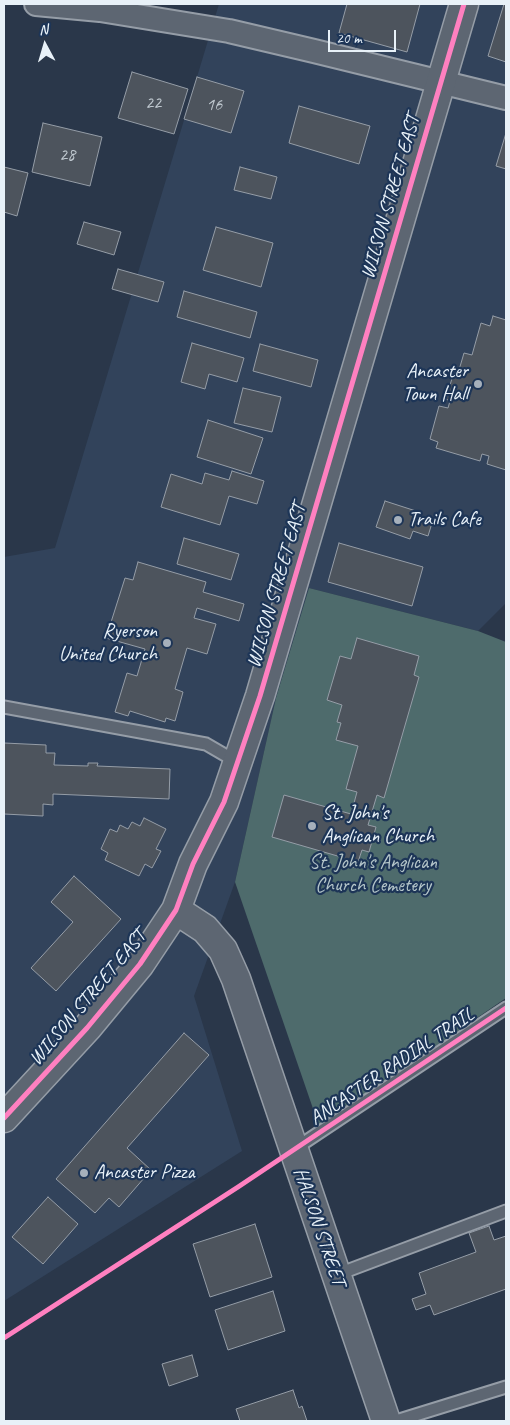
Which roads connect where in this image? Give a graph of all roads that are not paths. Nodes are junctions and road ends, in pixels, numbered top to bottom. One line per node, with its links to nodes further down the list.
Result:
1 (36, 4): 3 (street)
2 (464, 4): 3 (main road, WILSON STREET EAST)
3 (441, 82): 4 (street); 6 (main road, WILSON STREET EAST)
4 (506, 98)
5 (4, 707): 6 (lane)
6 (238, 763): 7 (main road, WILSON STREET EAST)
7 (176, 910): 9 (main road, WILSON STREET EAST); 10 (main road, HALSON STREET)
8 (506, 1008): 10 (lane, ANCASTER RADIAL TRAIL)
9 (4, 1118)
10 (294, 1150): 12 (main road, HALSON STREET)
11 (506, 1211): 12 (lane)
12 (336, 1275): 14 (main road, HALSON STREET)
13 (506, 1387): 15 (lane)
14 (386, 1421)
15 (396, 1421)

